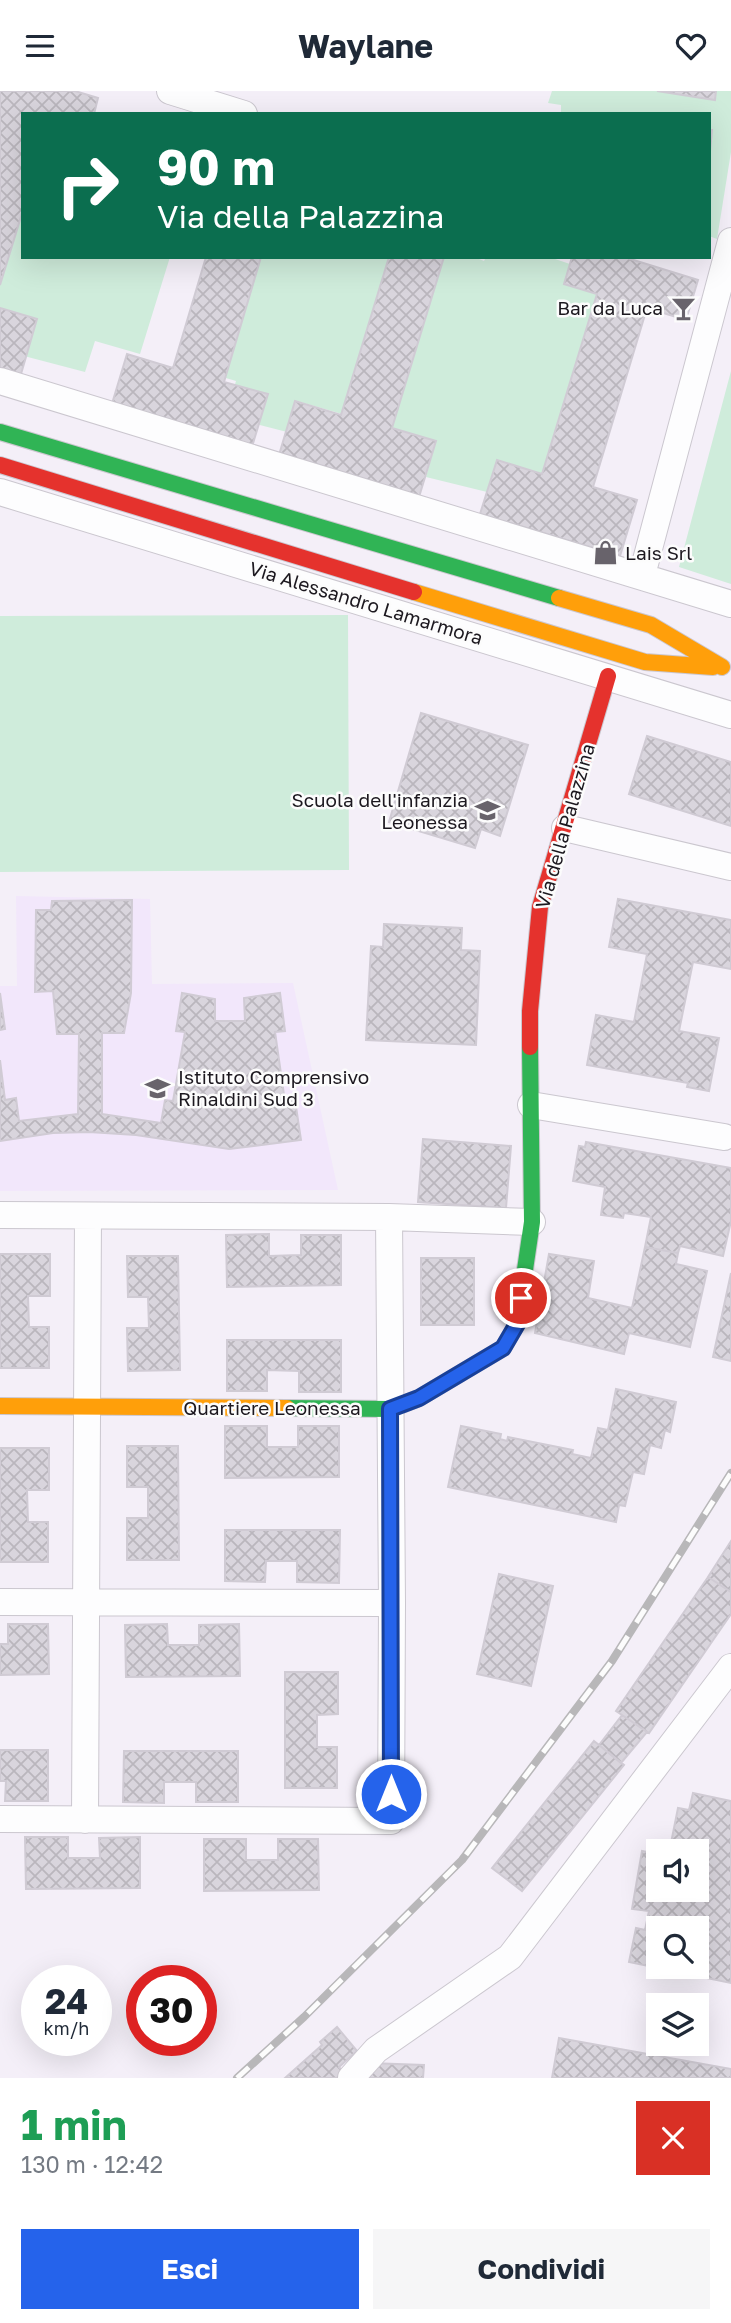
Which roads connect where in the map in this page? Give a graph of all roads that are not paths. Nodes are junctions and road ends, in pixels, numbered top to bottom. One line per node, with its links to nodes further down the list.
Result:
1 (170, 91): 2 (street)
2 (238, 112)
3 (722, 253): 8 (street)
4 (0, 381): 8 (street)
5 (0, 432): 10 (main road, Via Alessandro Lamarmora)
6 (0, 465): 10 (main road, Via Alessandro Lamarmora)
7 (0, 492): 11 (street, Via Alessandro Lamarmora)
8 (642, 575): 9 (street)
9 (731, 604)
10 (726, 669)
11 (608, 676): 12 (street, Via Alessandro Lamarmora); 13 (main road, Via della Palazzina)
12 (731, 715)
13 (565, 828): 14 (street); 15 (main road, Via della Palazzina)
14 (731, 867)
15 (531, 1105): 16 (street); 20 (main road, Via della Palazzina)
16 (724, 1137)
17 (0, 1216): 18 (street)
18 (88, 1216): 19 (street); 22 (street)
19 (389, 1217): 20 (street); 23 (street)
20 (532, 1222): 23 (main road, Via della Palazzina)
21 (0, 1406): 22 (main road, Quartiere Leonessa)
22 (87, 1407): 23 (main road, Quartiere Leonessa); 25 (street)
23 (390, 1409): 26 (street)
24 (0, 1602): 25 (street)
25 (86, 1602): 26 (street); 29 (street)
26 (392, 1603): 29 (street)
27 (731, 1667): 30 (street)
28 (0, 1819): 29 (street)
29 (85, 1820)
30 (351, 2078)

